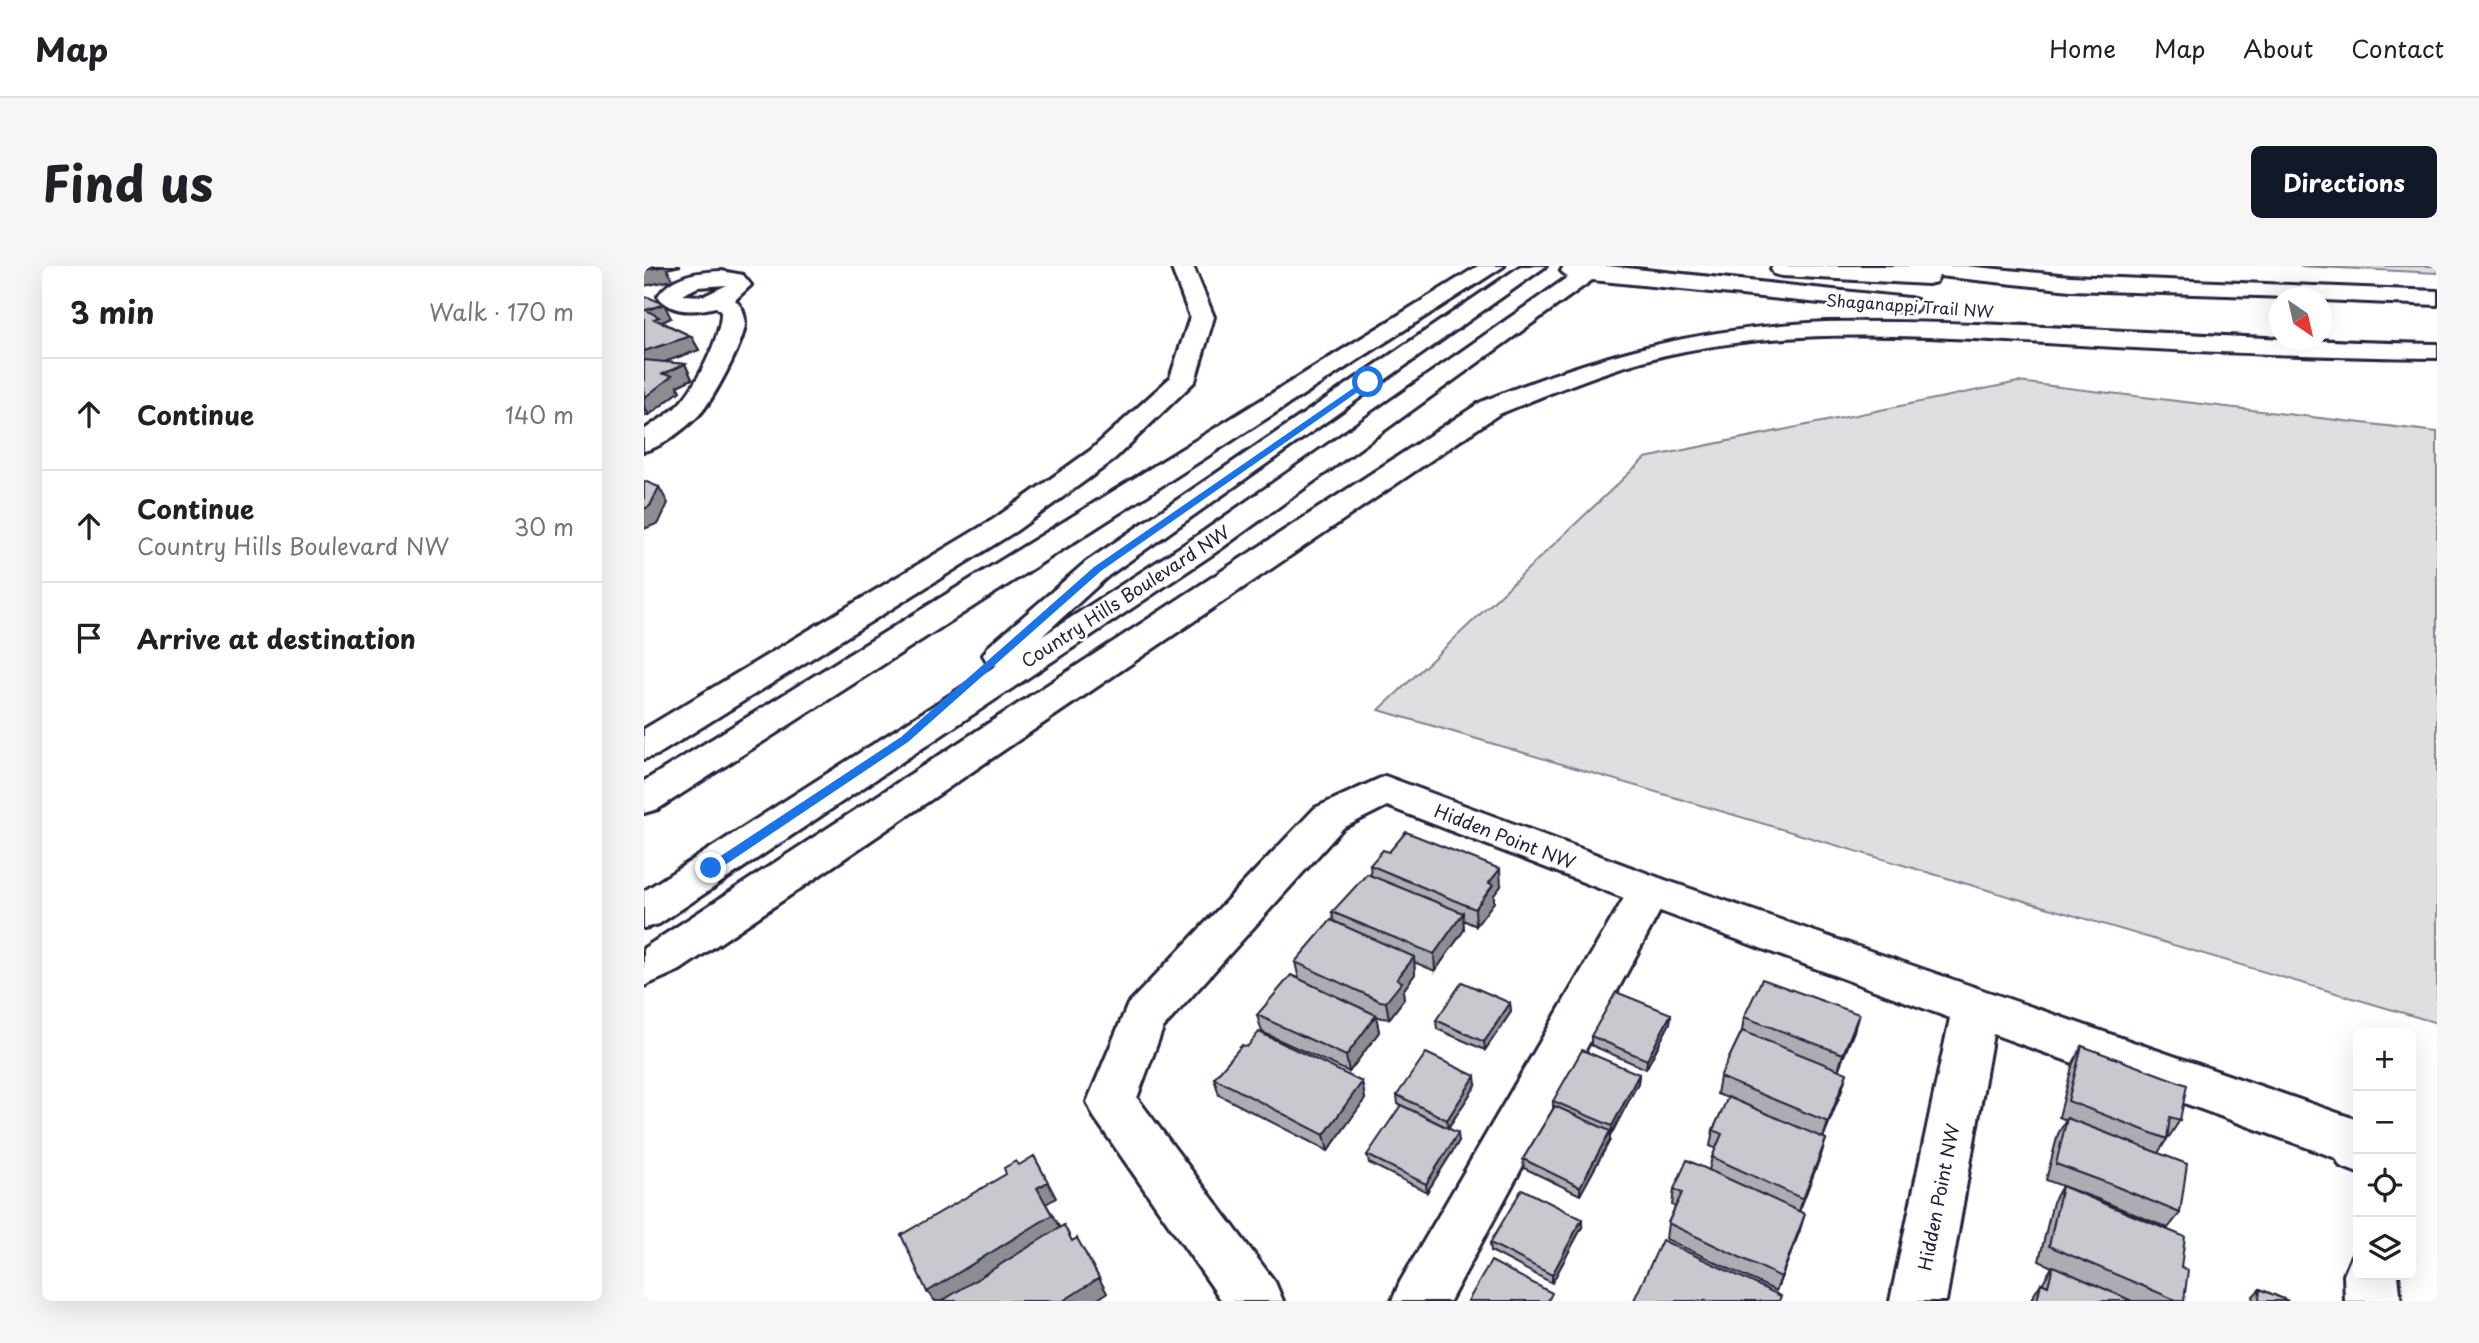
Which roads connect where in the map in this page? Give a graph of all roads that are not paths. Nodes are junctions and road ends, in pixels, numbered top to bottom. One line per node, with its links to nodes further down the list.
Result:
1 (1182, 266): 21 (main road)
2 (1493, 266): 22 (main road)
3 (1535, 266): 20 (main road)
4 (1542, 266): 8 (main road, Shaganappi Trail NW)
5 (1900, 266): 10 (main road, Shaganappi Trail NW)
6 (2184, 266): 9 (main road)
7 (1760, 267): 10 (main road)
8 (1591, 268): 13 (main road, Shaganappi Trail NW); 20 (main road, Country Hills Boulevard NW)
9 (2437, 280)
10 (2070, 282): 12 (main road, Shaganappi Trail NW)
11 (719, 298): 19 (main road)
12 (2437, 298)
13 (1936, 307)
14 (1963, 309): 15 (main road, Shaganappi Trail NW)
15 (2269, 330)
16 (2332, 334): 17 (main road)
17 (2437, 336)
18 (2437, 351): 25 (main road)
19 (644, 443)
20 (904, 740): 24 (main road, Country Hills Boulevard NW)
21 (644, 746)
22 (644, 799)
23 (1650, 891): 26 (main road, Hidden Point NW); 29 (main road, Hidden Point NW); 30 (main road)
24 (644, 912)
25 (644, 968)
26 (1975, 1008): 27 (main road); 31 (main road, Hidden Point NW)
27 (2353, 1141)
28 (2371, 1280): 32 (main road)
29 (1255, 1301)
30 (1420, 1301)
31 (1918, 1301)
32 (2373, 1301)

